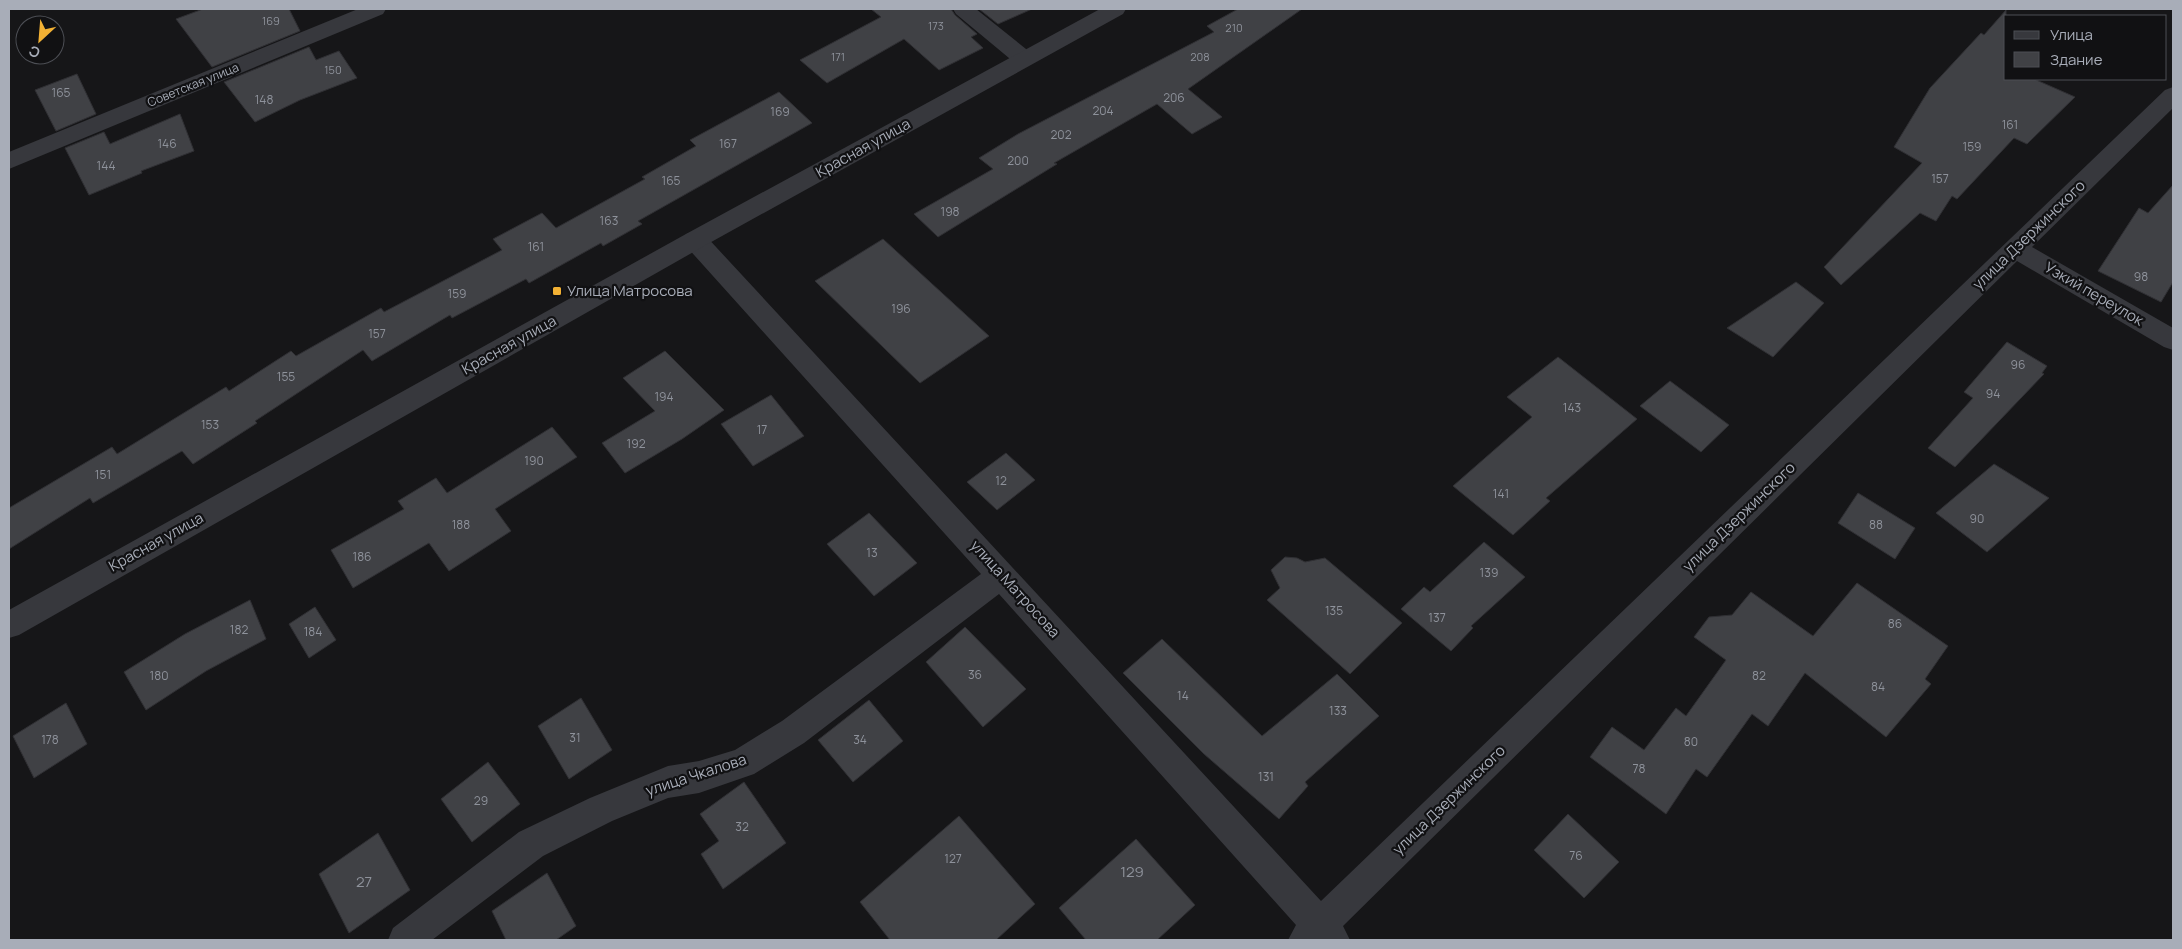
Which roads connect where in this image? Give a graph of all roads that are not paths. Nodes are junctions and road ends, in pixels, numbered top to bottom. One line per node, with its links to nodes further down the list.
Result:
1 (376, 9): 6 (street, Советская улица)
2 (963, 9): 4 (street)
3 (1116, 9): 4 (street, Красная улица)
4 (1023, 58): 7 (street, Красная улица)
5 (2173, 95): 8 (street, улица Дзержинского)
6 (9, 160)
7 (695, 240): 10 (street, улица Матросова); 11 (street, Красная улица)
8 (2014, 248): 9 (street, Узкий переулок); 12 (street, улица Дзержинского)
9 (2173, 340)
10 (1002, 575): 12 (street, улица Матросова); 13 (street, улица Чкалова)
11 (9, 625)
12 (1319, 935)
13 (406, 940)

